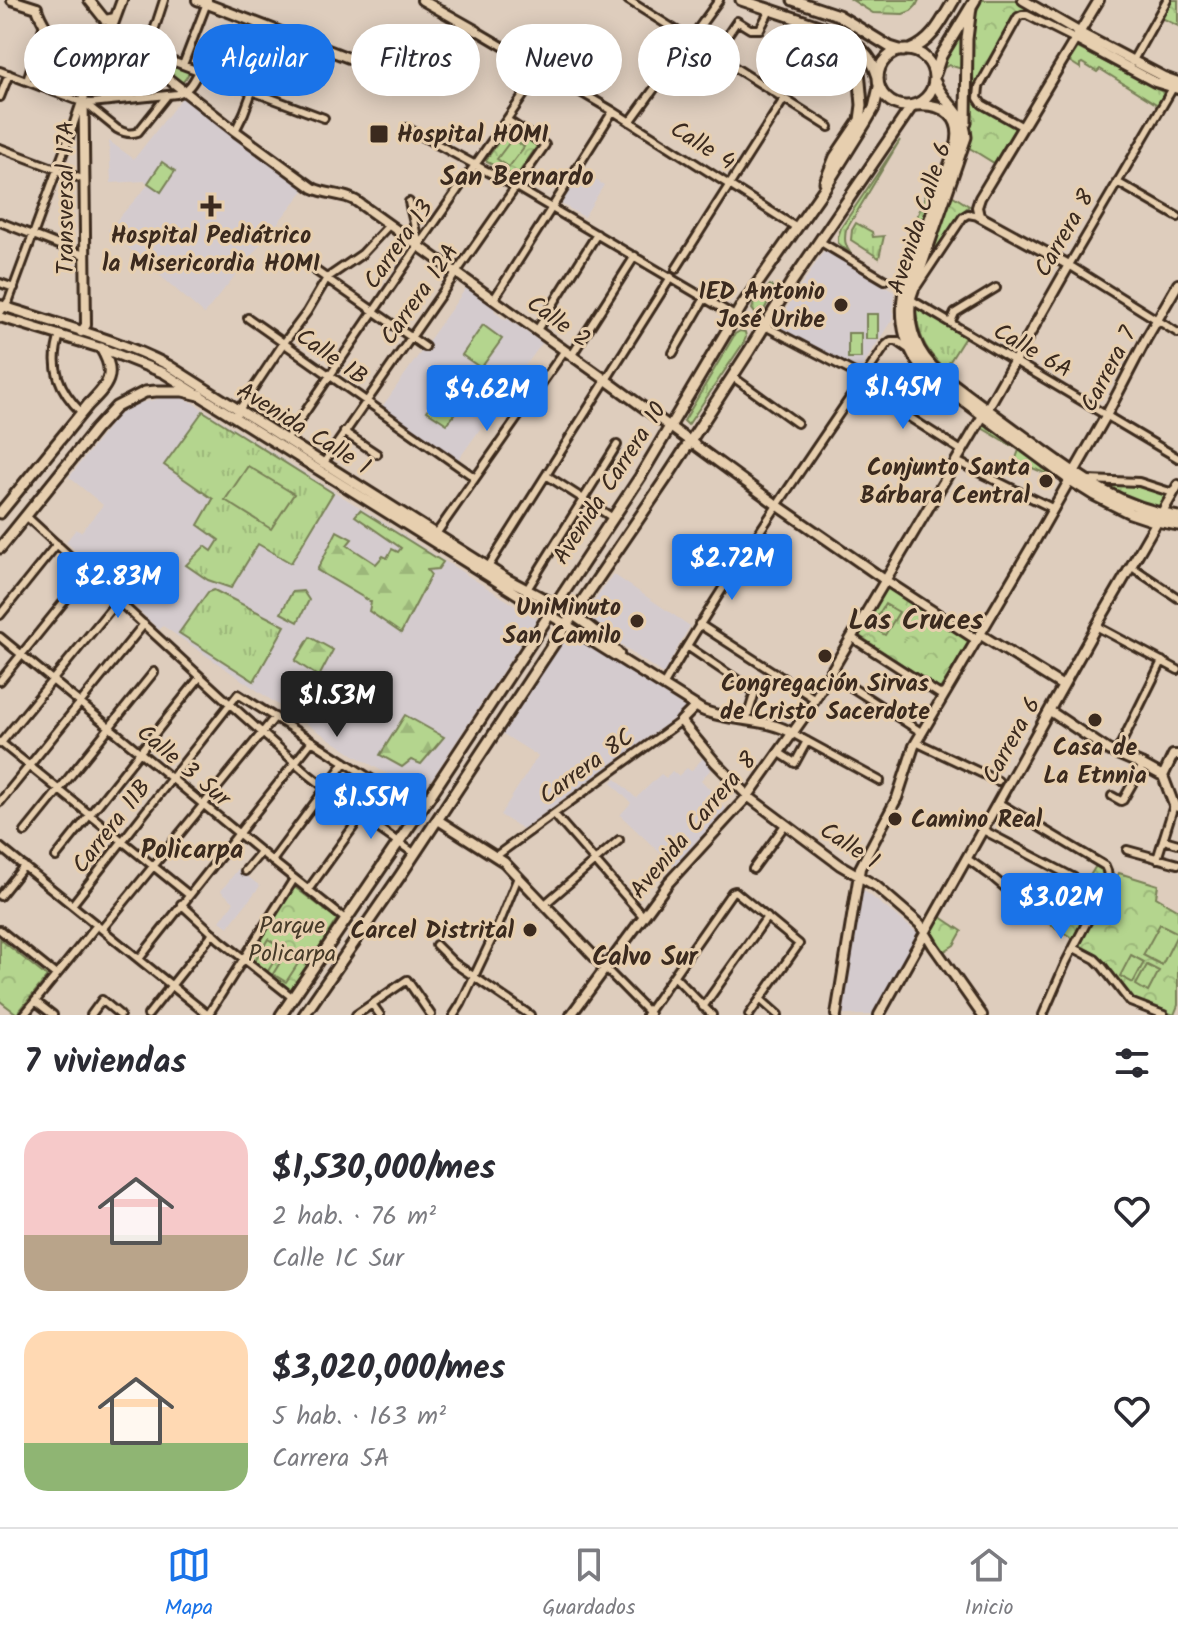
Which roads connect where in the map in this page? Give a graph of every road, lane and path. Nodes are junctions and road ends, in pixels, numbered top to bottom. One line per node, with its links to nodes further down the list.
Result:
1 (12, 0): 18 (street)
2 (46, 0): 18 (street)
3 (89, 0): 20 (street)
4 (122, 0): 21 (street)
5 (164, 0): 26 (street)
6 (197, 0): 16 (street)
7 (422, 0): 28 (street, Calle 4)
8 (628, 0): 29 (street)
9 (719, 0): 30 (street)
10 (741, 0): 32 (main road)
11 (793, 0): 34 (main road)
12 (954, 0): 34 (main road)
13 (1023, 0): 33 (street)
14 (1099, 0): 33 (street)
15 (1167, 0): 38 (street)
16 (207, 2): 27 (street); 37 (street)
17 (973, 4): 43 (main road); 72 (main road)
18 (37, 8): 22 (street)
19 (769, 12): 31 (street)
20 (98, 13): 21 (street); 23 (street)
21 (115, 18): 24 (street); 25 (street)
22 (44, 24)
23 (101, 24)
24 (111, 24)
25 (113, 24)
26 (156, 24)
27 (260, 24)
28 (465, 24)
29 (665, 24)
30 (702, 24)
31 (735, 24)
32 (813, 24)
33 (1079, 35): 38 (street); 69 (street); 69 (street)
34 (906, 51): 43 (main road); 46 (main road)
35 (867, 55): 46 (main road)
36 (177, 63): 37 (street)
37 (183, 65): 39 (street)
38 (1131, 65): 47 (street)
39 (193, 69)
40 (0, 71): 42 (street)
41 (740, 71): 61 (street)
42 (9, 74): 44 (street); 60 (street)
43 (934, 78): 63 (main road); 72 (main road, Avenida Calle 6)
44 (24, 80)
45 (193, 82): 49 (street)
46 (879, 82): 63 (main road); 80 (main road, Avenida Carrera 10)
47 (1176, 84): 77 (street, Carrera 8)
48 (177, 86): 49 (street, Calle 2)
49 (184, 92): 50 (street); 71 (street, Calle 2)
50 (177, 94)
51 (67, 96): 62 (street)
52 (83, 96): 62 (street, Transversal 17A)
53 (166, 96): 62 (street); 62 (street)
54 (250, 96): 71 (street)
55 (265, 96): 65 (street)
56 (523, 96): 66 (street, Carrera 13)
57 (588, 96): 64 (street, Calle 4)
58 (649, 96): 67 (street)
59 (861, 96): 80 (main road)
60 (0, 97)
61 (784, 99): 68 (street); 78 (street)
62 (83, 102): 75 (street); 76 (street, Transversal 17A)
63 (914, 106): 90 (main road, Avenida Carrera 10); 126 (main road, Avenida Calle 6)
64 (613, 111): 67 (street, Calle 4); 82 (street)
65 (324, 118)
66 (507, 120): 74 (street, Carrera 13); 79 (street, Carrera 12A)
67 (630, 122): 78 (street, Calle 4)
68 (829, 127)
69 (1023, 127): 83 (street)
70 (407, 128): 74 (street)
71 (235, 131): 86 (street, Calle 2)
72 (966, 132): 105 (main road, Avenida Calle 6)
73 (0, 148): 75 (street)
74 (475, 166): 79 (street); 91 (street, Carrera 13)
75 (57, 169): 76 (street); 89 (street)
76 (85, 180): 92 (street, Transversal 17A)
77 (1117, 182): 84 (street); 95 (street, Carrera 8)
78 (729, 185): 87 (street, Calle 4); 96 (street)
79 (516, 187): 82 (street); 97 (street, Carrera 12A)
80 (824, 189): 87 (main road, Avenida Carrera 10)
81 (409, 202): 91 (street)
82 (552, 208): 88 (street); 107 (street)
83 (979, 216): 95 (street); 105 (street)
84 (1178, 217)
85 (0, 222): 89 (street)
86 (389, 225): 91 (street, Calle 2); 99 (street)
87 (798, 228): 110 (main road, Avenida Carrera 10)
88 (597, 234): 93 (street); 115 (street)
89 (32, 235): 92 (street); 103 (street)
90 (819, 241): 100 (street); 114 (main road, Avenida Carrera 10)
91 (419, 245): 97 (street, Calle 2); 109 (street, Carrera 13)
92 (84, 255): 116 (street, Transversal 17A)
93 (635, 256): 98 (street); 124 (street)
94 (299, 259): 99 (street)
95 (1069, 265): 112 (street); 127 (street, Carrera 8)
96 (676, 269)
97 (456, 272): 107 (street, Calle 2); 119 (street, Carrera 12A)
98 (671, 277): 106 (street); 130 (street)
99 (327, 278): 109 (street); 121 (street)
100 (885, 280)
101 (0, 283): 103 (street)
102 (1178, 284): 112 (street, Carrera 7)
103 (14, 288): 108 (street)
104 (996, 288): 113 (street)
105 (910, 297): 113 (street, Calle 6A); 134 (main road, Avenida Calle 6)
106 (705, 298): 110 (street); 125 (street)
107 (494, 299): 115 (street, Calle 2)
108 (1, 311): 116 (street, Avenida Calle 1); 118 (street, Avenida Calle 1)
109 (374, 311): 119 (street); 128 (street, Carrera 13)
110 (735, 316): 139 (main road, Avenida Carrera 10)
111 (248, 318): 121 (street, Calle 1B)
112 (1156, 320): 117 (street); 137 (street, Carrera 7)
113 (951, 322): 127 (street, Calle 6A)
114 (765, 326): 129 (main road, Avenida Carrera 10); 131 (street)
115 (537, 330): 124 (street, Calle 2)
116 (82, 331): 120 (street); 136 (street, Avenida Calle 1)
117 (1178, 333)
118 (60, 335): 120 (street, Avenida Calle 1); 135 (street)
119 (411, 337): 122 (street); 133 (street, Carrera 12A)
120 (72, 339): 123 (street, Avenida Calle 1)
121 (283, 344): 128 (street, Calle 1B); 136 (street)
122 (425, 347)
123 (101, 348): 132 (street, Avenida Calle 1); 135 (main road)
124 (568, 353): 130 (street, Calle 2); 151 (street)
125 (673, 353)
126 (914, 357): 131 (street); 134 (main road, Avenida Calle 6)
127 (1014, 360): 134 (street, Carrera 8); 137 (street, Calle 6A)
128 (330, 376): 133 (street, Calle 1B); 142 (street, Carrera 13)
129 (733, 377): 138 (street); 141 (main road, Avenida Carrera 10)
130 (606, 380): 139 (street, Calle 2); 149 (street)
131 (862, 382): 144 (street); 155 (street)
132 (200, 395): 136 (street, Avenida Calle 1); 158 (main road)
133 (366, 401): 140 (street, Carrera 12A); 151 (street, Calle 1B)
134 (985, 412): 144 (street, Avenida Carrera 8); 150 (main road, Avenida Calle 6)
135 (82, 413): 157 (main road)
136 (237, 414): 142 (street, Avenida Calle 1)
137 (1107, 414): 146 (street, Calle 6A); 150 (street, Carrera 7)
138 (797, 423)
139 (670, 427): 141 (street, Calle 2); 160 (main road, Avenida Carrera 10)
140 (344, 432): 145 (street); 148 (street, Carrera 12A)
141 (691, 441): 155 (street, Calle 2); 176 (main road, Avenida Carrera 10)
142 (284, 443): 148 (street, Avenida Calle 1); 170 (street, Avenida Calle 1)
143 (617, 445): 154 (street)
144 (962, 451): 147 (street, Avenida Carrera 8)
145 (377, 454)
146 (1178, 458)
147 (956, 461): 156 (street); 169 (street, Avenida Carrera 8)
148 (323, 464): 163 (street, Avenida Calle 1)
149 (546, 475): 154 (street); 166 (street)
150 (1072, 476): 152 (main road, Avenida Calle 6); 156 (street, Carrera 7); 161 (main road, Avenida Calle 6)
151 (474, 477): 163 (street)
152 (1083, 480): 153 (street); 161 (main road, Avenida Calle 6)
153 (1176, 489): 161 (street, Carrera 6)
154 (582, 498): 160 (street); 170 (street)
155 (777, 505): 169 (street, Calle 2); 178 (street)
156 (1054, 509): 181 (street, Carrera 7)
157 (0, 513)
158 (26, 516): 164 (street); 165 (main road)
159 (1178, 517): 161 (main road, Avenida Calle 6)
160 (613, 518): 173 (main road, Avenida Carrera 10)
161 (1160, 518): 162 (main road, Avenida Calle 6); 167 (street, Carrera 6)
162 (1178, 525)
163 (436, 534): 166 (street, Avenida Calle 1)
164 (57, 544): 168 (street); 175 (street)
165 (0, 548)
166 (488, 567): 170 (street, Avenida Calle 1)
167 (1132, 567): 171 (street); 179 (street, Carrera 6)
168 (88, 572): 172 (street); 184 (street)
169 (885, 580): 181 (street, Calle 2); 182 (street, Avenida Carrera 8)
170 (524, 593): 173 (street, Avenida Calle 1); 174 (street, Avenida Calle 1)
171 (1178, 598)
172 (118, 600): 177 (street); 190 (street)
173 (556, 604): 174 (main road, Avenida Carrera 10); 176 (street, Avenida Calle 1)
174 (549, 614): 176 (street, Avenida Calle 1); 232 (main road, Avenida Carrera 10)
175 (0, 615)
176 (570, 620): 192 (street); 236 (main road, Avenida Carrera 10)
177 (144, 624): 189 (street); 196 (street)
178 (699, 624): 183 (street); 195 (street)
179 (1096, 626): 185 (street); 193 (street, Carrera 6)
180 (0, 637): 184 (street, Calle 3 Sur)
181 (979, 637): 193 (street, Calle 2); 194 (street, Carrera 7)
182 (853, 638): 188 (street, Avenida Carrera 8); 194 (street)
183 (687, 646): 192 (street); 202 (street)
184 (22, 654): 190 (street, Calle 3 Sur); 191 (street)
185 (1162, 661): 186 (street); 214 (street)
186 (1178, 670)
187 (154, 672): 203 (street)
188 (831, 674): 195 (street, Avenida Carrera 8); 204 (street)
189 (200, 677): 197 (street); 211 (street)
190 (52, 679): 196 (street, Calle 3 Sur); 210 (street)
191 (0, 681)
192 (663, 686): 198 (street)
193 (1063, 686): 199 (street, Carrera 6)
194 (941, 696): 204 (street, Carrera 7)
195 (815, 699): 206 (street, Avenida Carrera 8)
196 (81, 702): 203 (street, Calle 3 Sur); 218 (street)
197 (230, 704): 200 (street, Carrera 11B); 205 (street); 220 (street, Carrera 11B)
198 (696, 706): 201 (street, Carrera 8C); 202 (street)
199 (1050, 711): 214 (street); 229 (street, Carrera 6)
200 (275, 717): 205 (street); 207 (street)
201 (681, 721): 226 (street, Calle 1); 233 (street, Carrera 8C)
202 (746, 721): 206 (street)
203 (110, 727): 211 (street, Calle 3 Sur); 225 (street)
204 (921, 732): 209 (street, Carrera 7)
205 (262, 733): 215 (street); 230 (street)
206 (792, 733): 208 (street); 212 (street, Avenida Carrera 8)
207 (312, 741): 215 (street); 216 (street)
208 (807, 741): 212 (street); 221 (street)
209 (916, 742): 222 (street); 261 (street, Carrera 7)
210 (0, 743): 218 (street)
211 (140, 752): 220 (street, Calle 3 Sur); 234 (street)
212 (778, 752): 226 (street, Avenida Carrera 8)
213 (1176, 752): 219 (street)
214 (1116, 754): 217 (street)
215 (295, 762): 224 (street); 240 (street)
216 (345, 762): 223 (street); 224 (street)
217 (1143, 765): 219 (street); 227 (street)
218 (29, 766): 225 (street); 228 (street)
219 (1163, 776): 231 (street)
220 (172, 778): 230 (street, Calle 3 Sur); 243 (street, Carrera 11B)
221 (880, 781)
222 (998, 781)
223 (383, 786): 232 (street); 235 (street)
224 (326, 788): 235 (street); 254 (street)
225 (59, 790): 234 (street); 239 (street)
226 (748, 796): 237 (street, Calle 1); 272 (street, Avenida Carrera 8)
227 (1112, 796)
228 (0, 802)
229 (999, 803): 238 (street, Carrera 6); 280 (street)
230 (204, 805): 240 (street, Calle 3 Sur); 258 (street)
231 (1176, 806): 242 (street)
232 (420, 810): 244 (main road, Avenida Carrera 10)
233 (554, 814): 250 (street, Carrera 8C); 255 (street)
234 (90, 815): 243 (street); 251 (street)
235 (361, 816): 244 (street); 265 (street)
236 (438, 820): 249 (main road, Avenida Carrera 10); 250 (street)
237 (785, 825): 259 (street); 261 (street, Calle 1)
238 (983, 830): 252 (street, Carrera 6); 264 (street)
239 (25, 832)
240 (237, 833): 248 (street, Calle 3 Sur); 266 (street)
241 (619, 840): 255 (street)
242 (1164, 840): 245 (street); 253 (street)
243 (122, 841): 258 (street); 270 (street, Carrera 11B)
244 (398, 842): 249 (street); 274 (main road, Avenida Carrera 10)
245 (1178, 844)
246 (0, 847): 257 (street)
247 (1127, 850): 253 (street)
248 (261, 852): 254 (street, Calle 3 Sur); 260 (street)
249 (415, 854): 296 (main road, Avenida Carrera 10)
250 (496, 856): 262 (street)
251 (56, 857)
252 (966, 858): 271 (street); 277 (street, Carrera 6)
253 (1157, 859): 256 (street)
254 (272, 861): 263 (street, Calle 3 Sur)
255 (595, 861): 269 (street); 272 (street)
256 (1178, 864)
257 (24, 866): 267 (street); 270 (street)
258 (154, 866): 266 (street); 275 (street)
259 (753, 869)
260 (245, 871)
261 (858, 876): 277 (street, Calle 1); 295 (street, Carrera 7)
262 (518, 877): 269 (street); 288 (street)
263 (294, 879): 265 (street, Calle 3 Sur); 283 (street)
264 (1084, 883)
265 (308, 890): 274 (street, Calle 3 Sur)
266 (189, 895): 268 (street)
267 (0, 896)
268 (181, 904): 278 (street); 282 (street)
269 (545, 904): 285 (street)
270 (72, 905): 275 (street)
271 (1028, 907)
272 (643, 916): 285 (street, Avenida Carrera 8)
273 (767, 917): 287 (street); 291 (street); 294 (street)
274 (345, 919): 290 (main road, Avenida Carrera 10)
275 (100, 927): 282 (street); 286 (street)
276 (0, 930): 286 (street)
277 (925, 931): 314 (street, Carrera 6); 315 (street, Calle 1)
278 (213, 933): 283 (street); 289 (street)
279 (436, 945): 288 (street)
280 (1074, 948): 281 (street); 284 (street)
281 (1084, 953): 284 (street); 317 (street)
282 (139, 959): 289 (street)
283 (244, 959): 290 (street); 303 (street)
284 (1066, 962): 316 (street)
285 (605, 968): 297 (street); 310 (street, Avenida Carrera 8)
286 (56, 975): 292 (street)
287 (674, 976): 294 (street); 297 (street)
288 (474, 978): 308 (street); 309 (street)
289 (172, 986): 302 (street); 303 (street)
290 (293, 998): 304 (main road, Avenida Carrera 10)
291 (760, 999): 312 (street); 313 (street)
292 (35, 1001): 298 (street); 299 (street)
293 (372, 1004): 305 (street); 306 (street); 307 (street)
294 (703, 1007): 311 (street)
295 (837, 1013)
296 (306, 1014)
297 (648, 1014)
298 (24, 1015)
299 (53, 1015)
300 (91, 1015): 301 (street)
301 (120, 1015)
302 (148, 1015)
303 (208, 1015)
304 (281, 1015)
305 (356, 1015)
306 (380, 1015)
307 (431, 1015)
308 (454, 1015)
309 (530, 1015)
310 (571, 1015)
311 (712, 1015)
312 (749, 1015)
313 (778, 1015)
314 (879, 1015)
315 (982, 1015)
316 (1043, 1015)
317 (1164, 1015)

